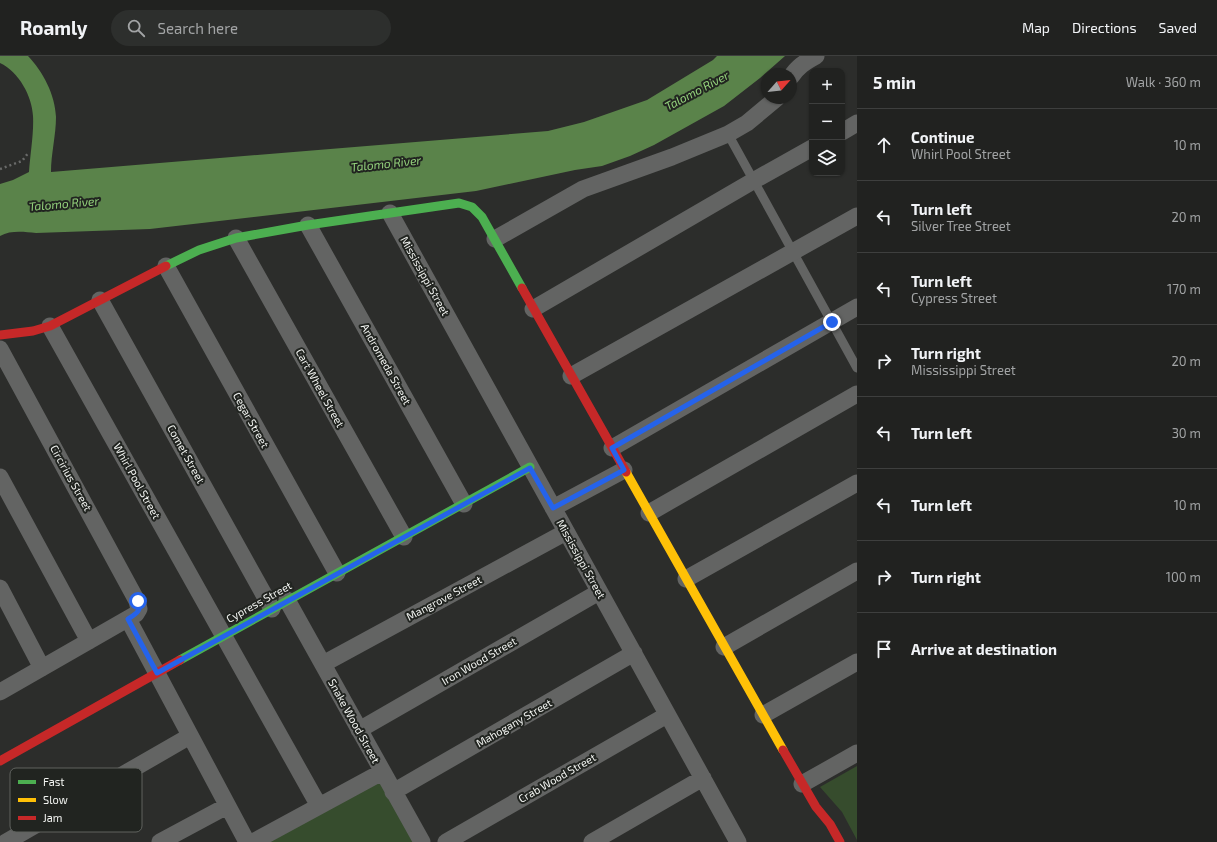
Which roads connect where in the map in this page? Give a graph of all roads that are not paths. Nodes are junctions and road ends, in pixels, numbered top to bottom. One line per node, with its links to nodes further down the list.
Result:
1 (816, 56): 2 (street)
2 (797, 68)
3 (770, 104): 6 (street)
4 (857, 123): 5 (street)
5 (845, 130)
6 (728, 134): 8 (lane); 13 (street)
7 (809, 150): 8 (street)
8 (753, 180): 14 (lane); 18 (street)
9 (390, 213): 11 (street); 13 (street); 27 (street, Mississippi Street)
10 (857, 216): 14 (street)
11 (308, 225): 12 (street); 31 (street, Andromeda Street)
12 (236, 238): 15 (street); 35 (street, Cart Wheel Street)
13 (495, 239): 18 (street)
14 (793, 252): 19 (lane); 24 (street)
15 (166, 266): 16 (street); 37 (street, Cegar Street)
16 (100, 300): 20 (street); 42 (street, Comet Street)
17 (857, 308): 19 (street)
18 (533, 309): 24 (street)
19 (832, 322): 23 (lane); 26 (street)
20 (50, 326): 21 (street); 44 (street, Whirl Pool Street)
21 (0, 335)
22 (0, 349): 43 (street, Circirius Street)
23 (857, 368)
24 (571, 376): 26 (street)
25 (857, 394): 33 (street)
26 (612, 448): 28 (street)
27 (530, 468): 31 (street, Cypress Street); 32 (street, Mississippi Street)
28 (624, 470): 32 (street); 33 (street)
29 (0, 477): 45 (street)
30 (857, 483): 38 (street)
31 (464, 504): 35 (street, Cypress Street)
32 (553, 508): 34 (street, Mississippi Street)
33 (649, 514): 38 (street)
34 (566, 532): 40 (street, Mississippi Street); 49 (street, Mangrove Street)
35 (404, 537): 37 (street, Cypress Street)
36 (857, 572): 46 (street)
37 (337, 573): 41 (street, Cypress Street)
38 (686, 579): 46 (street)
39 (0, 588): 50 (street)
40 (599, 592): 47 (street, Mississippi Street); 55 (street, Iron Wood Street)
41 (287, 600): 42 (street, Cypress Street); 49 (street, Snake Wood Street)
42 (272, 609): 44 (street, Cypress Street)
43 (134, 614): 45 (street); 51 (street, Circirius Street)
44 (223, 636): 51 (street, Cypress Street); 65 (street, Whirl Pool Street)
45 (89, 641): 50 (street)
46 (724, 647): 54 (street)
47 (634, 654): 53 (street, Mississippi Street); 63 (street, Mahogany Street)
48 (857, 662): 54 (street)
49 (323, 664): 55 (street, Snake Wood Street)
50 (42, 668): 52 (street)
51 (157, 673): 56 (street, Circirius Street); 58 (street, Cypress Street)
52 (0, 692)
53 (667, 714): 61 (street, Mississippi Street); 73 (street, Crab Wood Street)
54 (763, 716): 62 (street)
55 (359, 730): 60 (street, Snake Wood Street)
56 (190, 736): 59 (street); 64 (street, Circirius Street)
57 (857, 753): 62 (street)
58 (0, 761)
59 (134, 768)
60 (382, 772): 63 (street, Snake Wood Street); 65 (street)
61 (703, 778): 67 (street, Mississippi Street); 74 (street)
62 (802, 784): 75 (street)
63 (393, 792): 72 (street, Snake Wood Street)
64 (227, 806): 69 (street); 70 (street, Circirius Street)
65 (319, 806): 71 (street)
66 (23, 832): 68 (street)
67 (735, 841)
68 (6, 842)
69 (160, 842)
70 (247, 842)
71 (253, 842)
72 (422, 842)
73 (446, 842)
74 (592, 842)
75 (840, 842)

